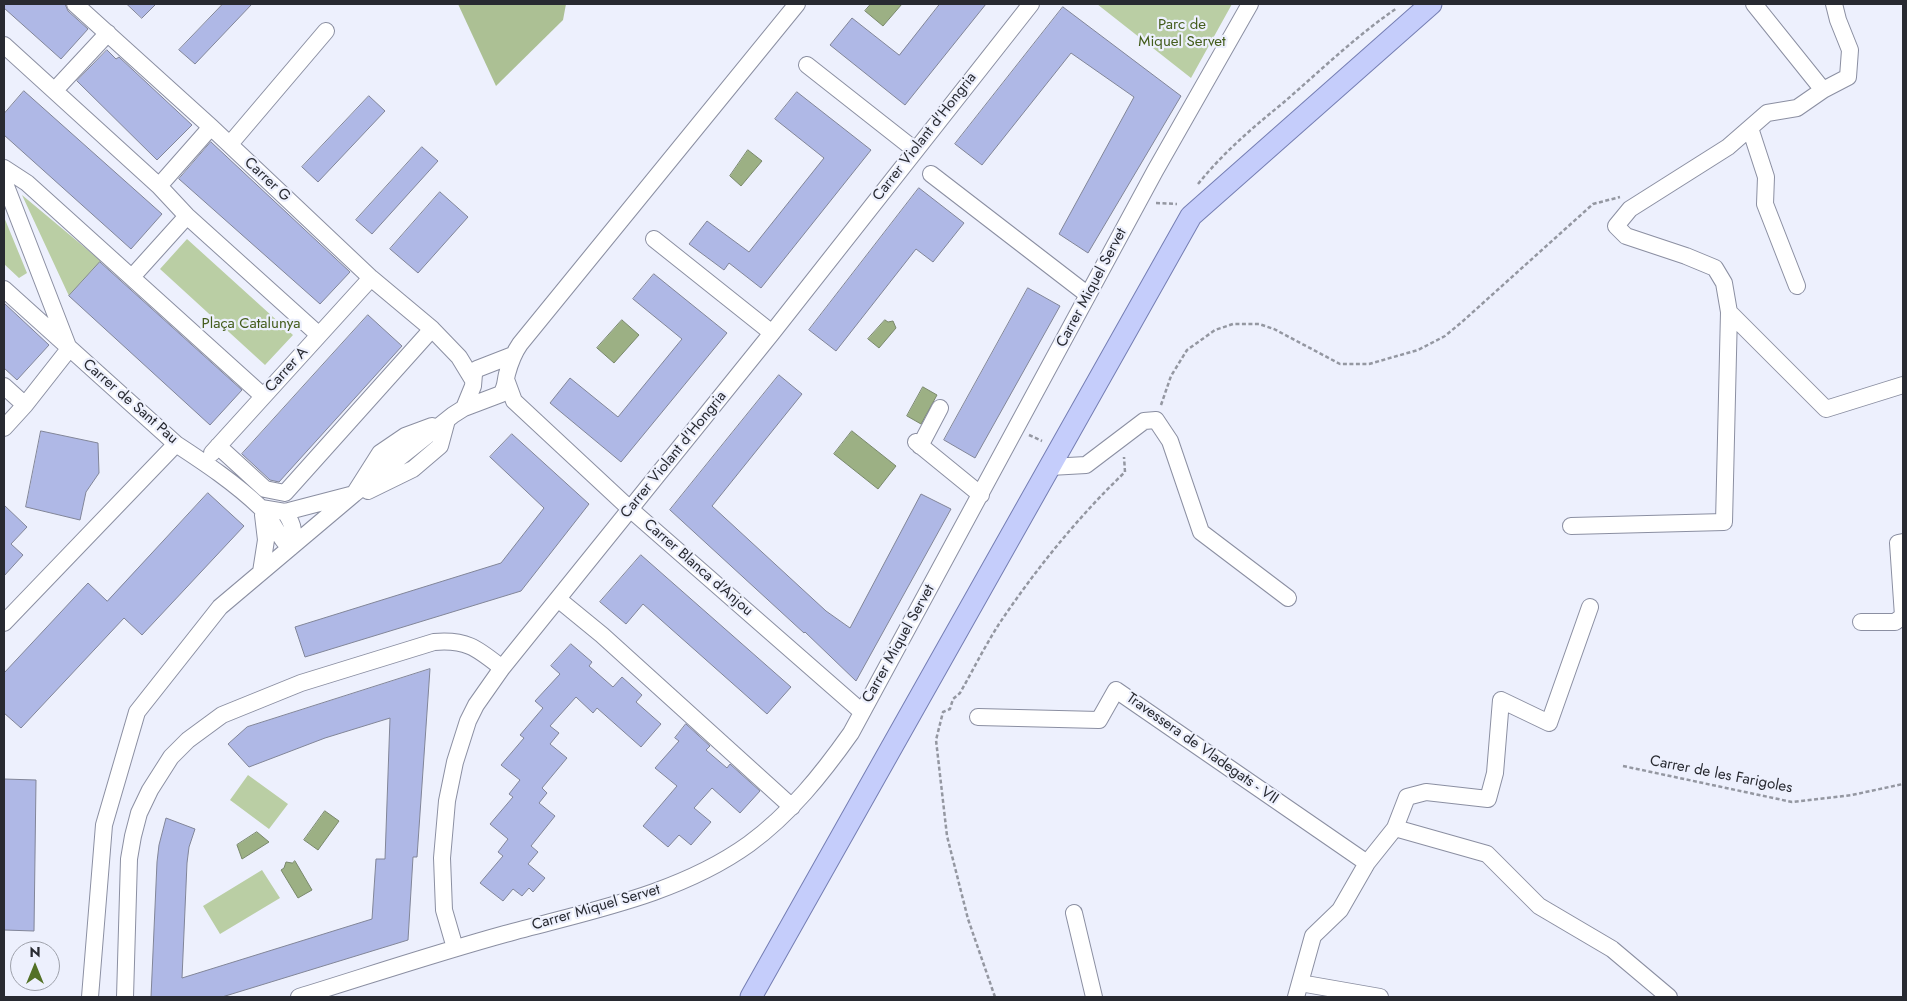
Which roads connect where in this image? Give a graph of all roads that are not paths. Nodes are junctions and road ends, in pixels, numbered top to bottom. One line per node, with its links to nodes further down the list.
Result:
1 (75, 4): 9 (street, Carrer G)
2 (797, 4): 34 (street)
3 (1250, 4): 28 (street, Carrer Miquel Servet)
4 (1431, 4): 50 (main road)
5 (1754, 4): 13 (street)
6 (1834, 4): 13 (street)
7 (1028, 5): 17 (street, Carrer Violant d'Hongria)
8 (326, 31): 16 (street)
9 (108, 33): 12 (street); 14 (street, Carrer G)
10 (4, 45): 12 (street)
11 (807, 65): 17 (street)
12 (55, 90): 21 (street)
13 (1823, 90): 15 (street)
14 (211, 127): 16 (street, Carrer G); 21 (street)
15 (1750, 128): 26 (street); 29 (street)
16 (230, 144): 25 (street, Carrer G)
17 (915, 150): 31 (street, Carrer Violant d'Hongria)
18 (4, 168): 24 (street)
19 (932, 174): 28 (street)
20 (4, 181): 33 (street)
21 (159, 186): 22 (street)
22 (187, 216): 24 (street); 32 (street)
23 (654, 239): 31 (street)
24 (132, 278): 41 (street)
25 (371, 278): 30 (street, Carrer G); 32 (street, Carrer A)
26 (1797, 286)
27 (4, 289): 33 (street, Carrer de Sant Pau)
28 (1088, 295): 52 (street, Carrer Miquel Servet)
29 (1729, 312): 39 (street); 57 (street)
30 (432, 329): 35 (street, Carrer G); 49 (street)
31 (772, 333): 55 (street, Carrer Violant d'Hongria)
32 (319, 335): 41 (street, Carrer A)
33 (69, 349): 44 (street); 48 (street, Carrer de Sant Pau)
34 (513, 355): 36 (street); 37 (street)
35 (459, 357): 36 (street, Carrer G); 38 (street, Carrer G)
36 (486, 365): 37 (street); 38 (street)
37 (506, 380): 42 (street); 43 (street, Carrer Blanca d'Anjou)
38 (473, 383): 42 (street); 45 (street)
39 (1903, 385)
40 (4, 387): 44 (street)
41 (263, 396): 49 (street, Carrer A)
42 (494, 397): 43 (street, Carrer Blanca d'Anjou); 45 (street)
43 (514, 401): 55 (street, Carrer Blanca d'Anjou)
44 (25, 405): 47 (street)
45 (464, 408): 53 (street)
46 (940, 408): 52 (street)
47 (4, 428)
48 (176, 444): 51 (street, Carrer de Sant Pau); 65 (street)
49 (218, 446): 51 (street, Carrer A)
50 (1055, 458): 62 (street); 78 (main road)
51 (204, 462): 54 (street, Carrer de Sant Pau)
52 (981, 495): 67 (street, Carrer Miquel Servet)
53 (348, 499): 56 (street); 59 (street)
54 (261, 508): 56 (street); 59 (street, Carrer de Sant Pau); 60 (street)
55 (630, 509): 61 (street, Carrer Violant d'Hongria); 67 (street, Carrer Blanca d'Anjou)
56 (285, 512): 59 (street)
57 (1571, 526)
58 (1903, 542): 64 (street)
59 (290, 548): 60 (street)
60 (261, 572): 75 (street)
61 (558, 598): 66 (street, Carrer Violant d'Hongria); 69 (street)
62 (1288, 598)
63 (1590, 607): 70 (street)
64 (1861, 622)
65 (4, 623)
66 (502, 668): 73 (street, Carrer Violant d'Hongria); 76 (street)
67 (862, 712): 69 (street, Carrer Miquel Servet)
68 (978, 717): 71 (street, Travessera de Vladegats - VII)
69 (792, 807): 73 (street, Carrer Miquel Servet)
70 (1395, 828): 71 (street); 81 (street)
71 (1367, 863): 74 (street)
72 (1074, 913): 79 (street)
73 (455, 948): 77 (street, Carrer Miquel Servet)
74 (1298, 990): 80 (street)
75 (90, 997)
76 (125, 997)
77 (299, 997)
78 (751, 997)
79 (1094, 997)
80 (1380, 997)
81 (1669, 997)

